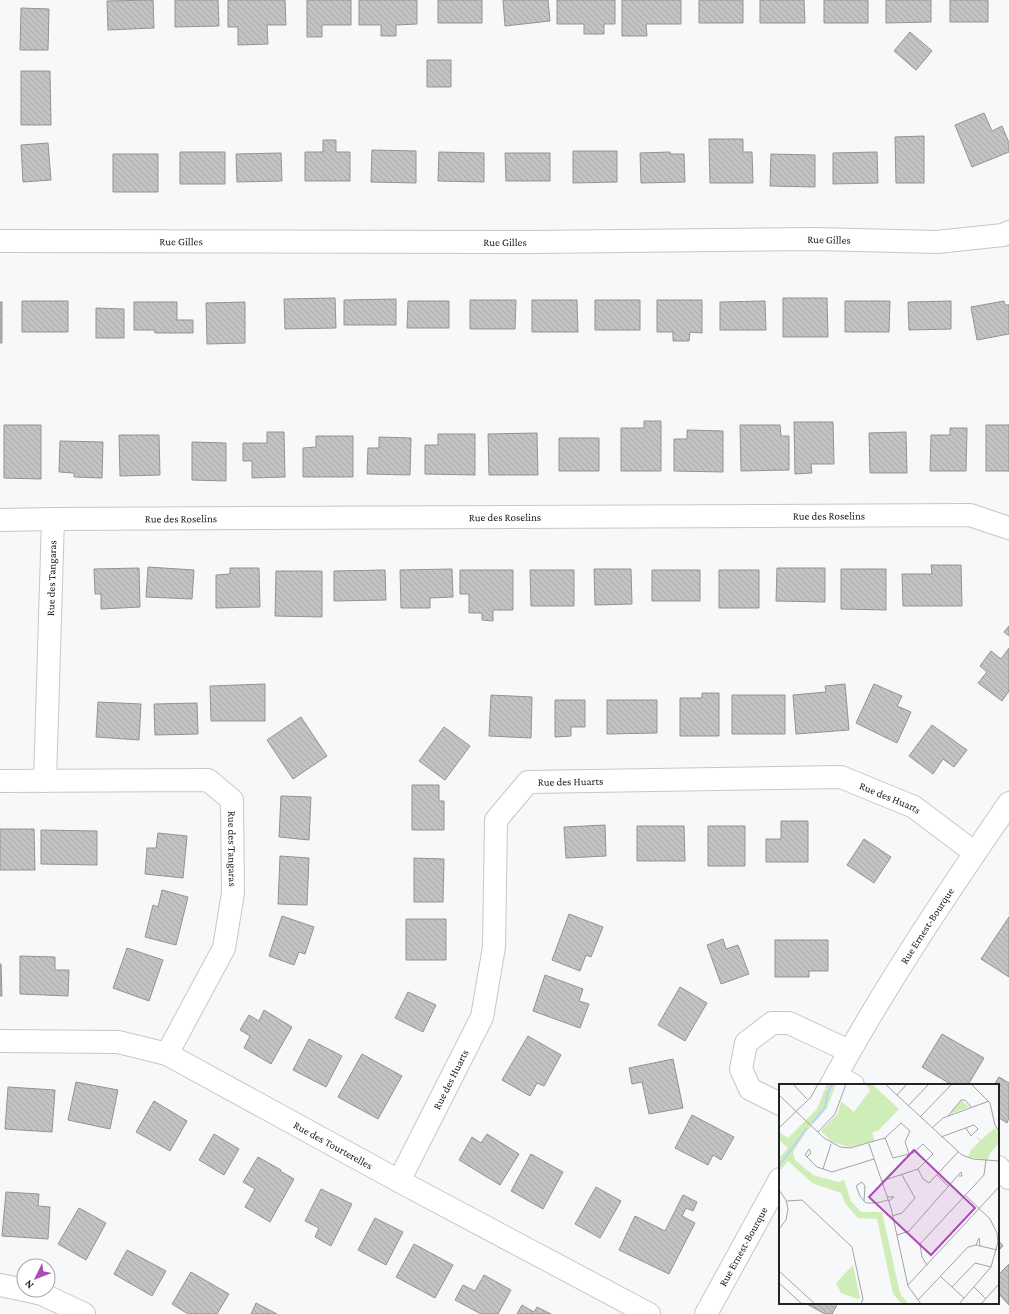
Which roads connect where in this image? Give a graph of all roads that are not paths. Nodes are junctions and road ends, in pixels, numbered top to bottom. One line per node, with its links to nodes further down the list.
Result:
1 (1009, 232): 2 (street, Rue Gilles)
2 (0, 241)
3 (53, 519): 4 (street, Rue des Roselins); 5 (street, Rue des Roselins); 7 (street, Rue des Tangaras)
4 (0, 520)
5 (1009, 528)
6 (0, 781): 7 (street, Rue des Tangaras)
7 (45, 781): 12 (street, Rue des Tangaras)
8 (1009, 803): 9 (street, Rue Ernest-Bourque)
9 (975, 852): 11 (street, Rue Ernest-Bourque); 17 (street, Rue des Huarts)
10 (0, 1041): 12 (street, Rue des Tourterelles)
11 (849, 1052): 13 (street, Rue Ernest-Bourque); 14 (street)
12 (167, 1054): 17 (street, Rue des Tourterelles)
13 (840, 1082)
14 (779, 1104)
15 (999, 1168): 16 (street)
16 (1009, 1178)
17 (399, 1181): 23 (street, Rue des Tourterelles)
18 (779, 1181): 24 (street, Rue Ernest-Bourque)
19 (0, 1285): 20 (street)
20 (16, 1288)
21 (50, 1298): 22 (street)
22 (84, 1314)
23 (649, 1314)
24 (706, 1314)

